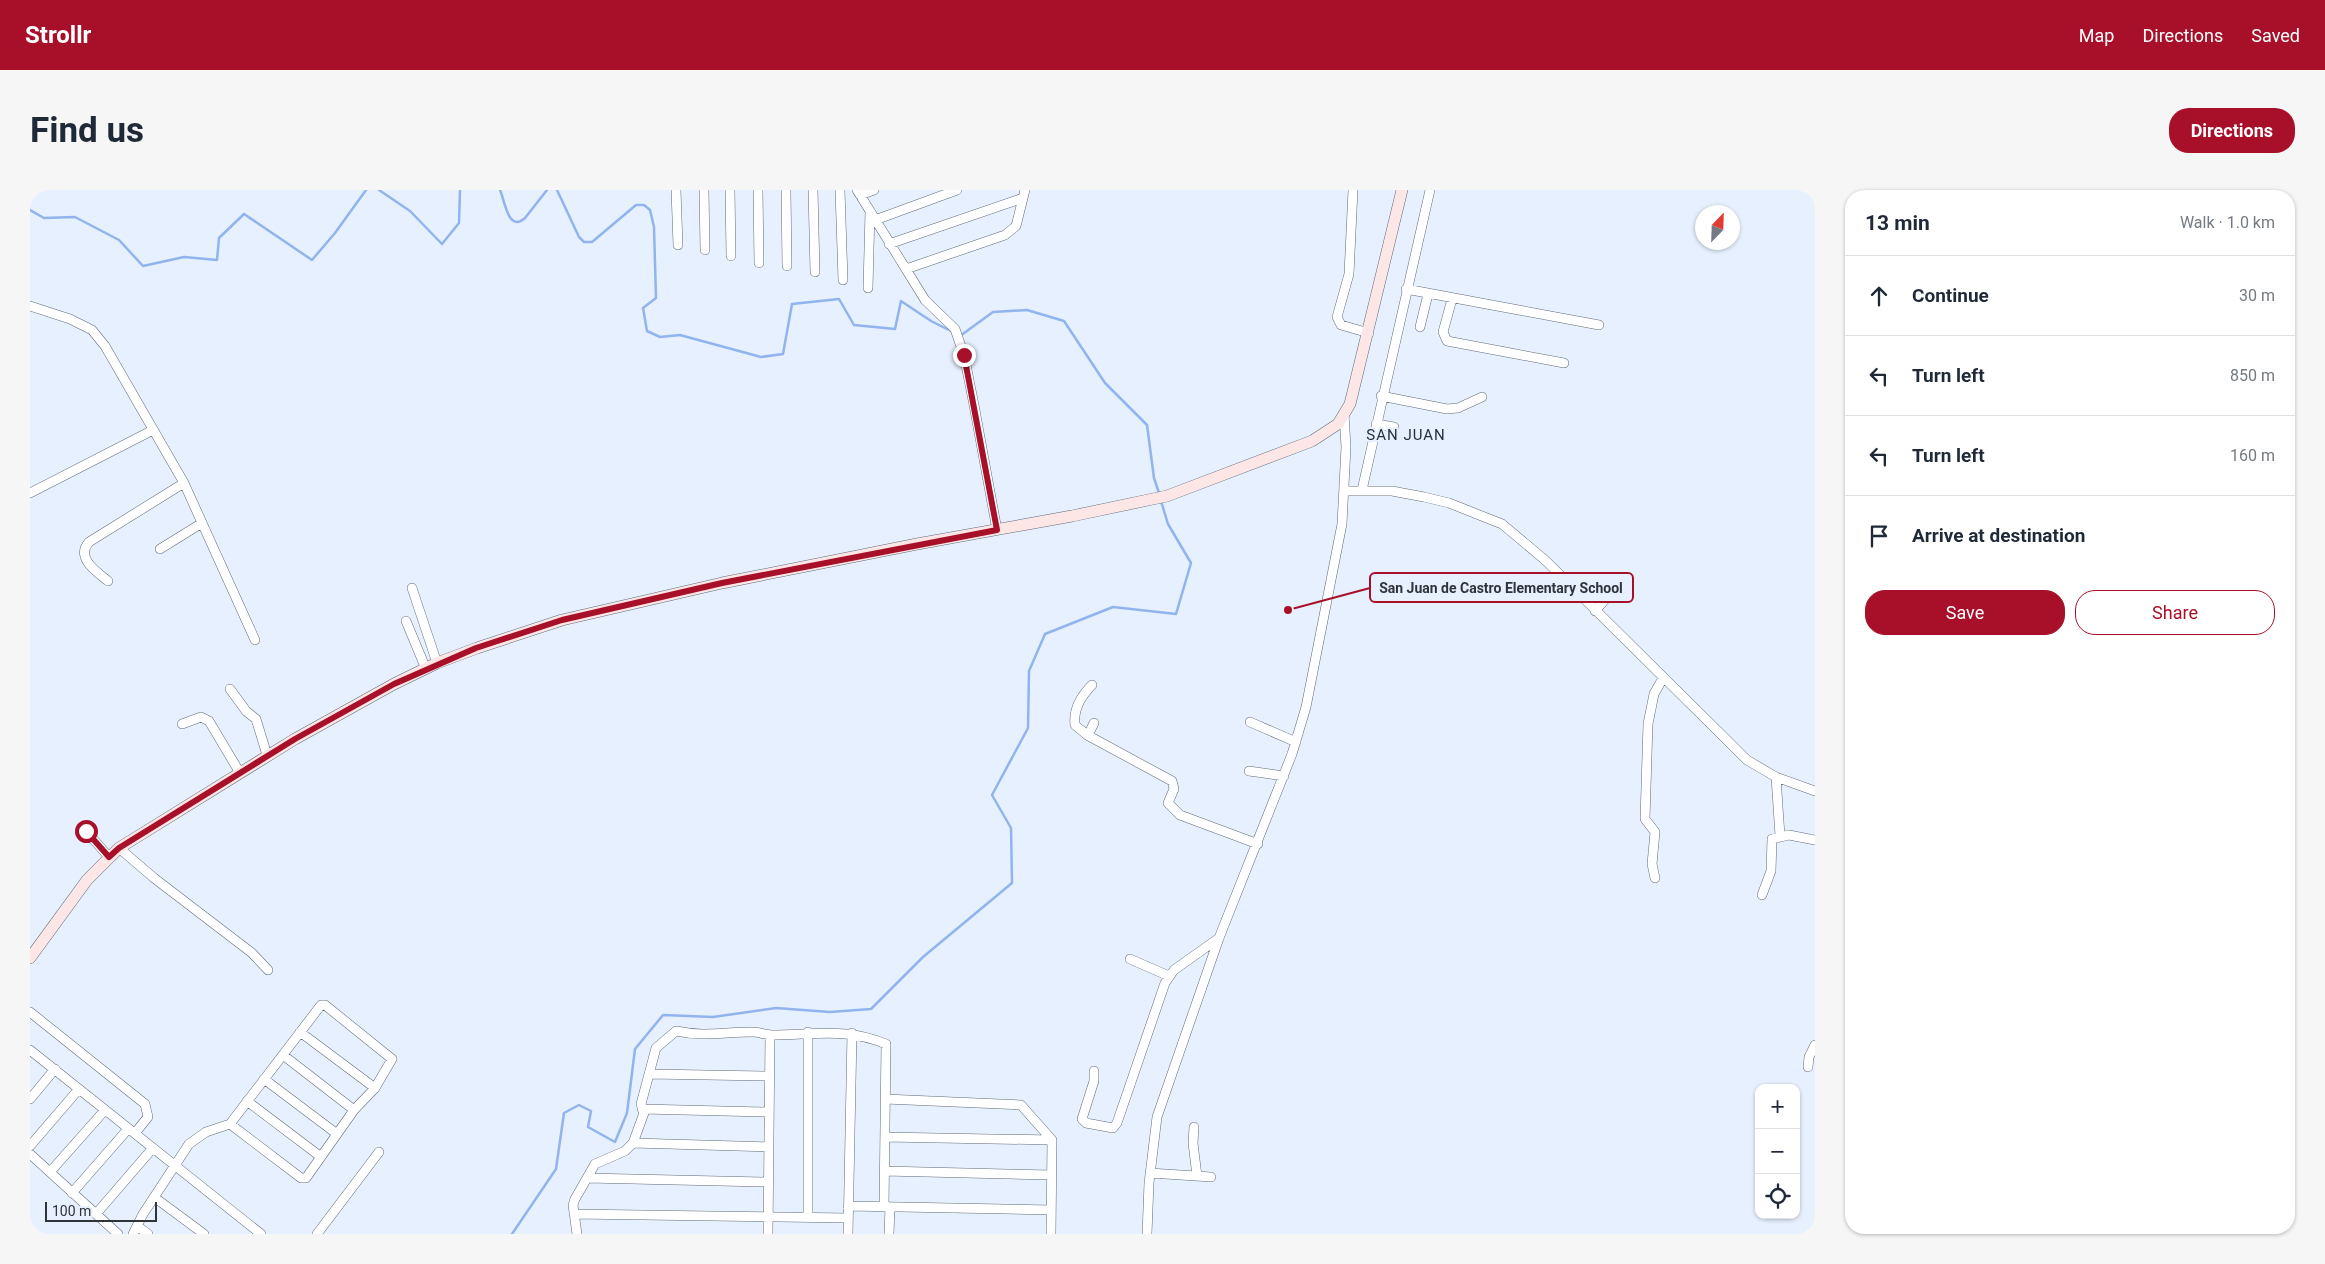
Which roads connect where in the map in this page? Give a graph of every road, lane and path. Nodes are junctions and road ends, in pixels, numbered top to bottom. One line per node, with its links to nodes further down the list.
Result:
1 (676, 190): 18 (street)
2 (704, 190): 19 (street)
3 (730, 190): 20 (street)
4 (758, 190): 21 (street)
5 (786, 190): 22 (street)
6 (813, 190): 24 (street)
7 (840, 190): 25 (street)
8 (874, 190): 13 (street)
9 (957, 190): 16 (street)
10 (1353, 190): 33 (street)
11 (1402, 190): 33 (street)
12 (1430, 190): 27 (street)
13 (859, 192): 15 (street)
14 (1024, 194): 17 (street); 23 (street)
15 (870, 211): 16 (street); 26 (street)
16 (875, 220): 17 (street)
17 (890, 244): 23 (street)
18 (678, 245)
19 (705, 250)
20 (732, 256)
21 (759, 263)
22 (787, 266)
23 (906, 269): 46 (street)
24 (815, 272)
25 (843, 280)
26 (868, 288)
27 (1406, 289): 28 (street); 35 (street)
28 (1428, 294): 29 (street); 32 (street)
29 (1452, 299): 31 (street); 34 (street)
30 (30, 306): 40 (street)
31 (1599, 325)
32 (1420, 327)
33 (1369, 333): 37 (street)
34 (1564, 364)
35 (1382, 396): 36 (street); 38 (street)
36 (1482, 397)
37 (1344, 414): 42 (street); 46 (street)
38 (1376, 424): 39 (street); 43 (street)
39 (1394, 427)
40 (153, 430): 41 (street); 44 (street)
41 (184, 483): 45 (street); 48 (street)
42 (1344, 490): 43 (street); 63 (street)
43 (1362, 490): 51 (street)
44 (30, 494)
45 (202, 523): 47 (street); 53 (street)
46 (997, 530): 54 (street)
47 (160, 549)
48 (108, 581)
49 (1618, 585): 51 (street)
50 (412, 588): 54 (street)
51 (1595, 611): 56 (street)
52 (406, 621): 55 (street)
53 (255, 640)
54 (437, 664): 55 (street)
55 (426, 669): 64 (street)
56 (1663, 678): 68 (street); 76 (street)
57 (1092, 685): 62 (street)
58 (230, 689): 64 (street)
59 (1250, 722): 63 (street)
60 (1094, 723): 62 (street)
61 (182, 724): 66 (street)
62 (1088, 736): 73 (street)
63 (1296, 742): 67 (street)
64 (267, 755): 66 (street)
65 (1249, 771): 67 (street)
66 (240, 773): 74 (street)
67 (1284, 776): 73 (street)
68 (1776, 777): 69 (street); 71 (street)
69 (1815, 791)
70 (86, 831): 75 (street)
71 (1780, 836): 72 (street); 77 (street)
72 (1815, 840)
73 (1258, 844): 78 (street)
74 (119, 848): 75 (street); 81 (street)
75 (109, 857): 79 (street)
76 (1655, 878)
77 (1762, 894)
78 (1219, 938): 82 (street); 122 (street)
79 (30, 958)
80 (1130, 959): 82 (street)
81 (268, 970)
82 (1169, 976): 93 (street)
83 (30, 1012): 108 (street)
84 (300, 1032): 90 (street); 97 (street); 97 (street)
85 (808, 1032): 86 (street); 87 (street); 136 (street)
86 (852, 1033): 100 (street); 130 (street)
87 (770, 1036): 94 (street); 95 (street)
88 (1815, 1045): 91 (street)
89 (30, 1050): 92 (street)
90 (282, 1055): 96 (street); 103 (street)
91 (1808, 1067)
92 (55, 1069): 98 (street); 99 (street)
93 (1094, 1071)
94 (650, 1074): 95 (street); 104 (street)
95 (769, 1076): 105 (street)
96 (264, 1079): 101 (street); 109 (street)
97 (375, 1088): 103 (street)
98 (79, 1090): 102 (street); 113 (street)
99 (30, 1099)
100 (885, 1099): 110 (street); 111 (street)
101 (247, 1101): 106 (street); 118 (street)
102 (105, 1110): 108 (street); 121 (street)
103 (354, 1110): 109 (street)
104 (642, 1110): 105 (street); 112 (street)
105 (769, 1112): 114 (street)
106 (230, 1124): 118 (street); 119 (street)
107 (1194, 1127): 124 (street)
108 (131, 1131): 115 (street); 128 (street)
109 (337, 1134): 118 (street)
110 (885, 1137): 111 (street); 120 (street)
111 (1052, 1140): 123 (street)
112 (633, 1143): 114 (street); 126 (street)
113 (30, 1146)
114 (768, 1146): 127 (street)
115 (152, 1149): 119 (street); 133 (street)
116 (379, 1152): 143 (street)
117 (30, 1154): 121 (street)
118 (321, 1157)
119 (175, 1167): 129 (street); 142 (street)
120 (884, 1171): 123 (street); 131 (street)
121 (50, 1172): 128 (street)
122 (1150, 1173): 124 (street); 149 (street)
123 (1052, 1175): 132 (street)
124 (1197, 1176): 125 (street)
125 (1211, 1177)
126 (587, 1178): 127 (street); 134 (street)
127 (768, 1182): 135 (street)
128 (72, 1193): 133 (street)
129 (154, 1197): 138 (street); 141 (street)
130 (848, 1206): 131 (street); 137 (street)
131 (887, 1207): 132 (street); 147 (street)
132 (1051, 1210): 148 (street)
133 (96, 1214): 139 (street)
134 (574, 1214): 135 (street); 144 (street)
135 (768, 1216): 136 (street); 145 (street)
136 (808, 1217): 137 (street)
137 (848, 1218): 146 (street)
138 (135, 1230): 140 (street)
139 (118, 1234)
140 (148, 1234)
141 (204, 1234)
142 (261, 1234)
143 (316, 1234)
144 (577, 1234)
145 (768, 1234)
146 (848, 1234)
147 (889, 1234)
148 (1051, 1234)
149 (1147, 1234)

